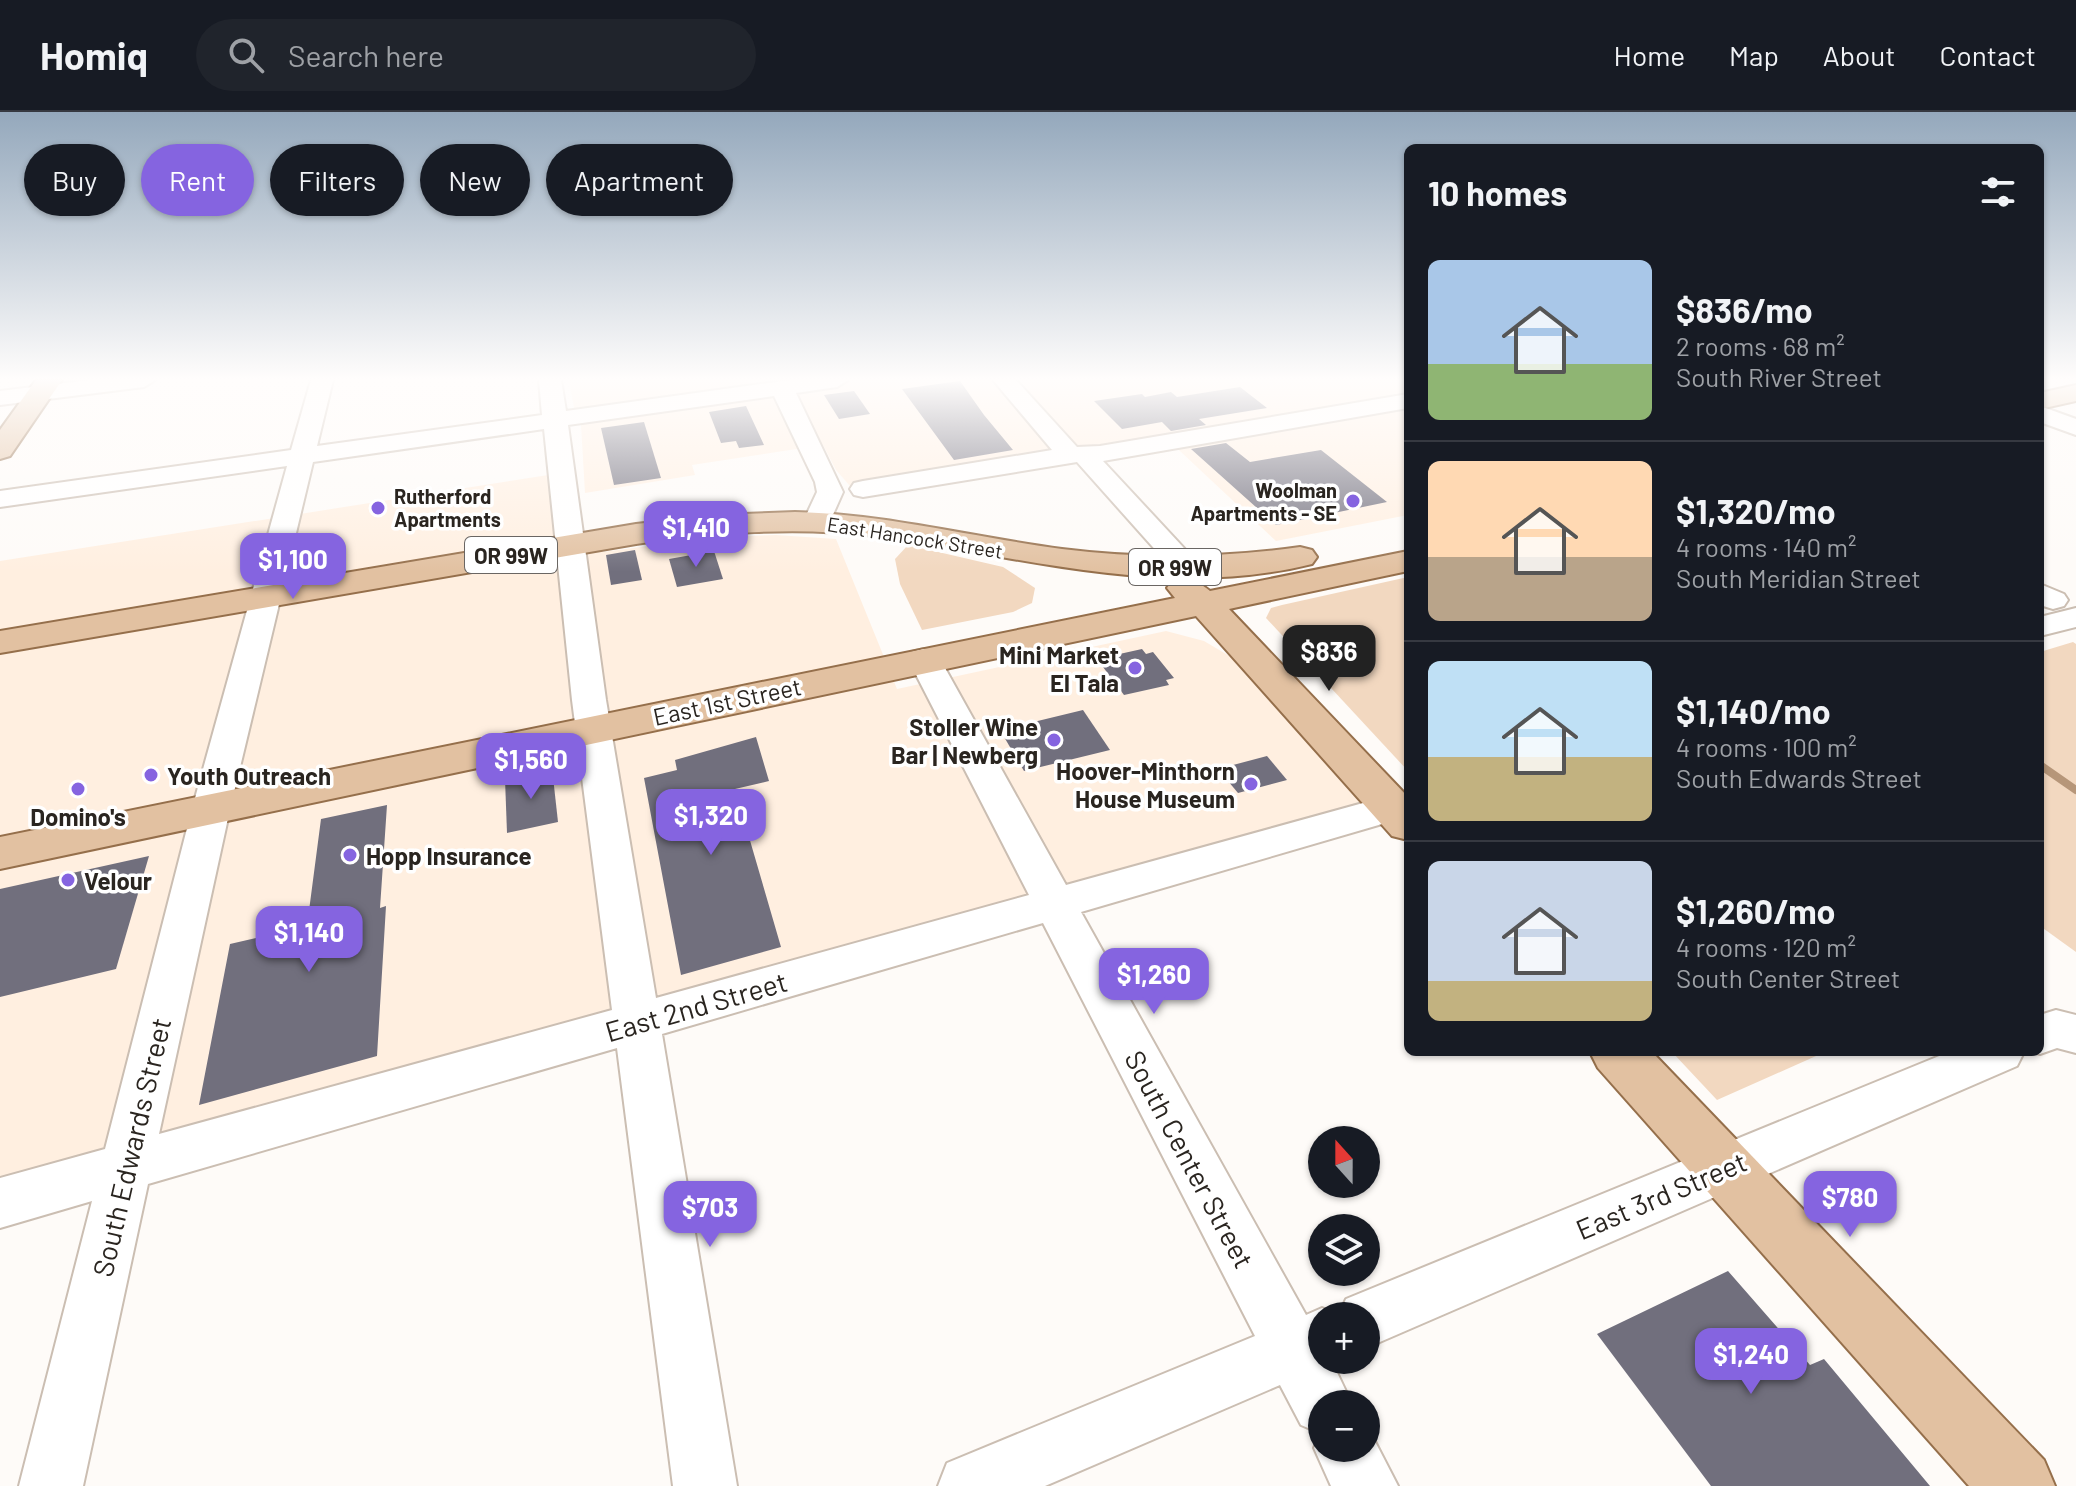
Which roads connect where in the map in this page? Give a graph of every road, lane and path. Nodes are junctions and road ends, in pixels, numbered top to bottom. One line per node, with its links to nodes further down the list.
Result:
1 (305, 444): 8 (street, South Edwards Street)
2 (385, 444): 8 (street)
3 (558, 444): 13 (street)
4 (809, 444): 11 (street)
5 (1066, 444): 7 (street)
6 (1144, 444): 7 (street, East Hancock Street)
7 (1077, 455): 9 (street, East Hancock Street); 18 (street)
8 (302, 456): 10 (street); 19 (street, South Edwards Street)
9 (863, 489)
10 (0, 499)
11 (817, 522): 13 (main road, East Hancock Street / OR 99W); 15 (main road, East Hancock Street / OR 99W)
12 (1404, 537): 14 (main road, OR 99W)
13 (569, 545): 19 (main road, East Hancock Street / OR 99W); 24 (street)
14 (1325, 553): 18 (main road, OR 99W); 20 (main road)
15 (1024, 554): 17 (main road, OR 99W); 22 (main road)
16 (1404, 562): 20 (main road, East 1st Street / OR 99W)
17 (1130, 565): 18 (main road, OR 99W); 20 (main road)
18 (1186, 567)
19 (266, 597): 21 (main road, East Hancock Street / OR 99W); 25 (street, South Edwards Street)
20 (1204, 603): 22 (main road, East 1st Street / OR 99W); 26 (main road)
21 (0, 642)
22 (998, 644): 23 (main road, East 1st Street / OR 99W)
23 (924, 659): 24 (main road, East 1st Street / OR 99W); 28 (street, South Center Street)
24 (593, 728): 25 (main road, East 1st Street / OR 99W); 29 (street)
25 (211, 809): 27 (main road, East 1st Street / OR 99W); 34 (street, South Edwards Street)
26 (1400, 817): 28 (street, East 2nd Street)
27 (0, 853)
28 (1054, 905): 29 (street, East 2nd Street); 38 (street, South Center Street)
29 (637, 1024): 34 (street, East 2nd Street); 42 (street)
30 (2044, 1034): 31 (street)
31 (2076, 1034)
32 (1621, 1056): 35 (main road)
33 (1991, 1056): 35 (street, East 3rd Street)
34 (127, 1167): 36 (street, East 2nd Street); 41 (street, South Edwards Street)
35 (1724, 1169): 37 (street, East 3rd Street); 45 (main road)
36 (0, 1203)
37 (1380, 1313)
38 (1307, 1344): 39 (street, South Center Street); 43 (street)
39 (1318, 1390)
40 (1353, 1462): 44 (street)
41 (51, 1486)
42 (705, 1486)
43 (970, 1486)
44 (1366, 1486)
45 (2018, 1486)

